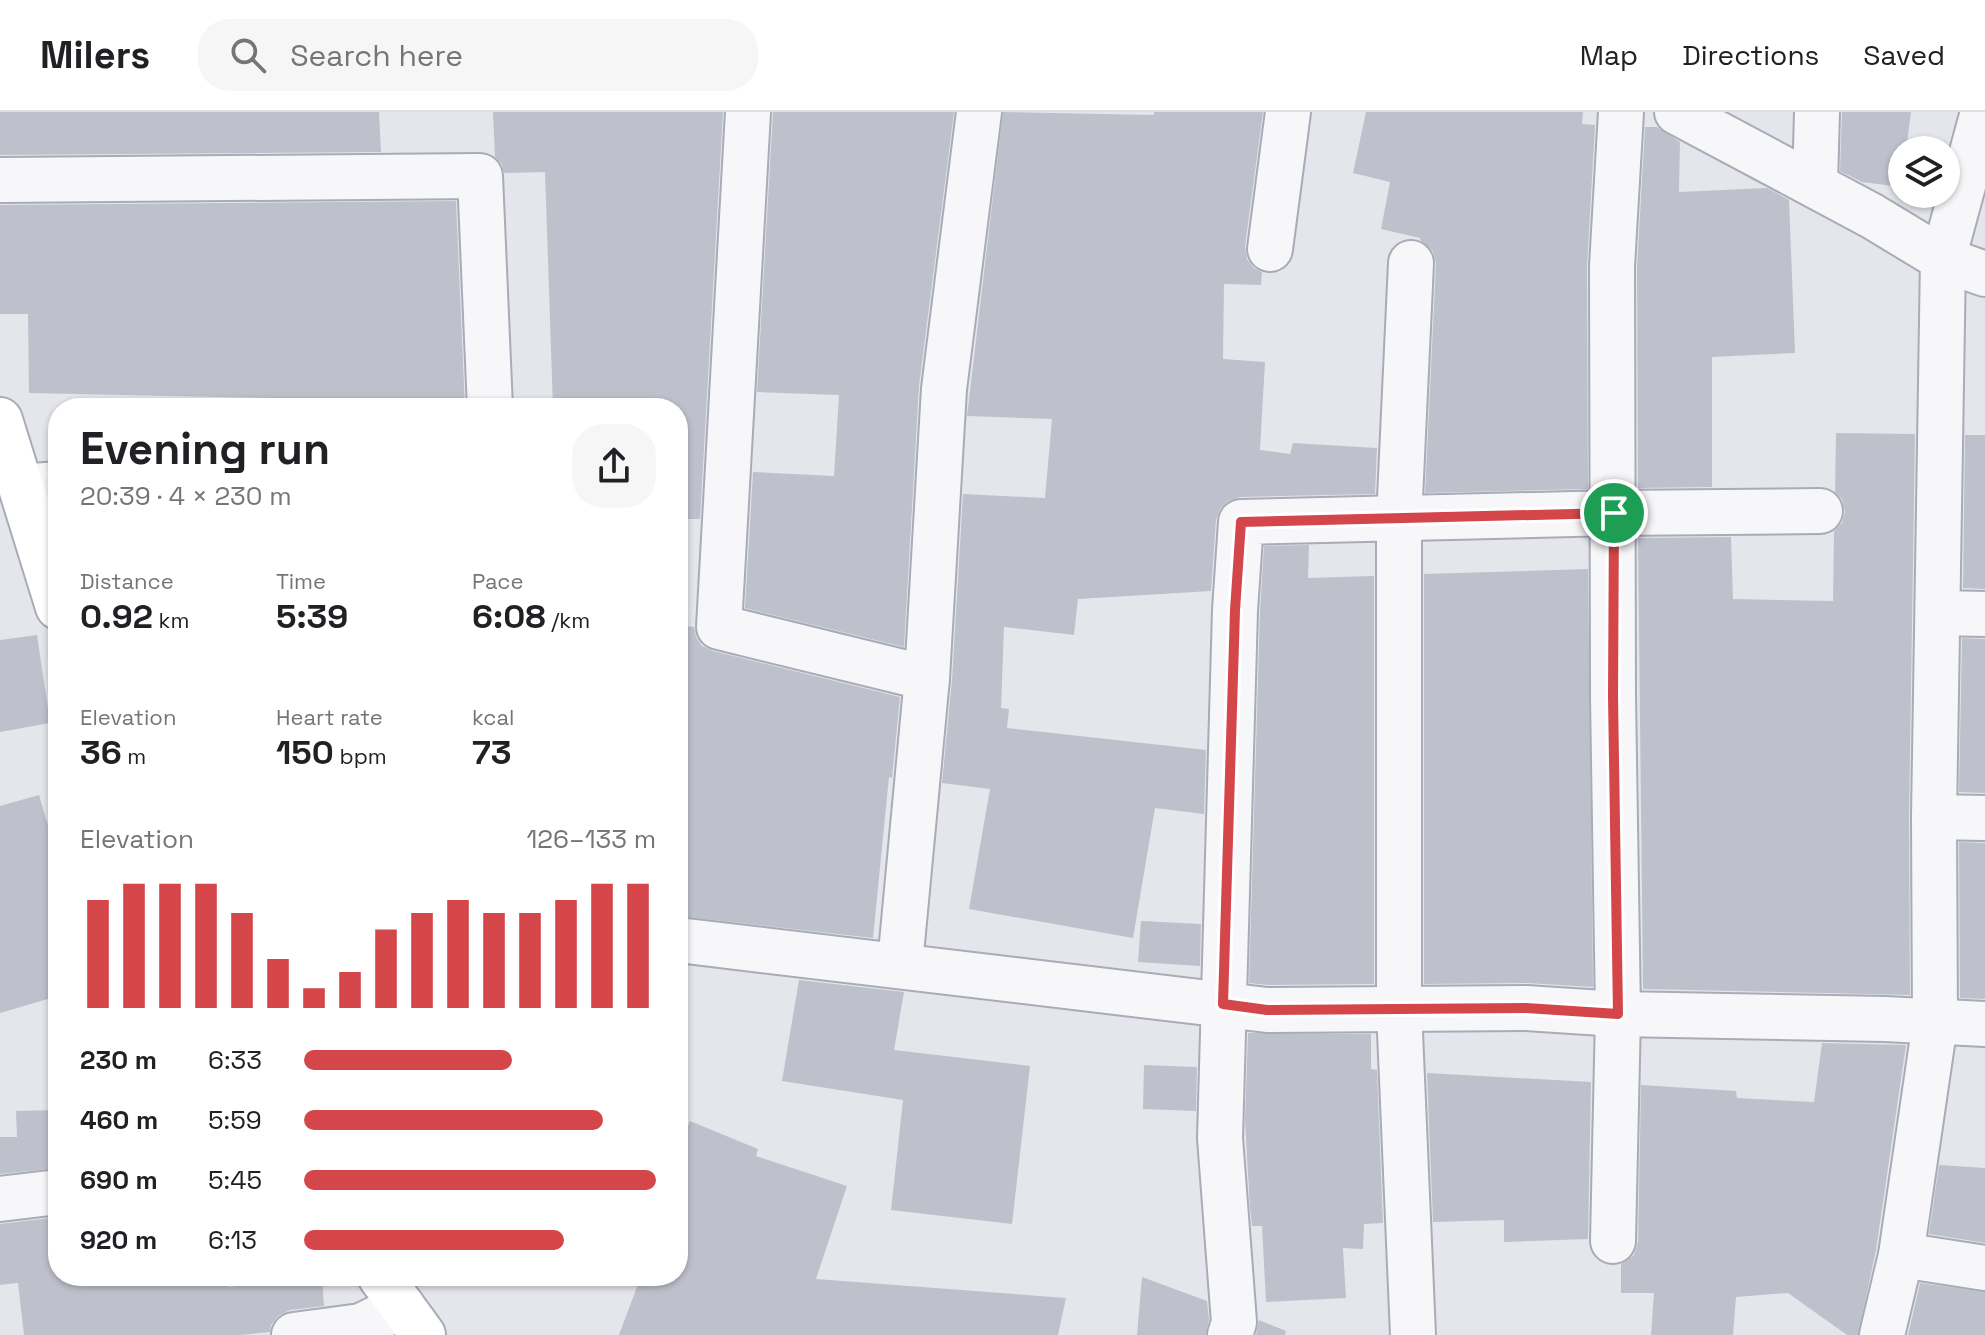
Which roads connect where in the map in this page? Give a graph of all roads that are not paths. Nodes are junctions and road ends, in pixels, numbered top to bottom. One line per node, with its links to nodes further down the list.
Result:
1 (748, 112): 23 (street)
2 (979, 112): 23 (street)
3 (1288, 112): 10 (street)
4 (1621, 112): 18 (street)
5 (1677, 112): 9 (street)
6 (1817, 112): 9 (street)
7 (1983, 112): 11 (street)
8 (0, 180): 14 (street)
9 (1815, 184): 11 (street)
10 (1270, 249)
11 (1943, 259): 13 (street); 21 (street)
12 (1411, 263): 19 (street)
13 (1985, 274)
14 (490, 398)
15 (0, 420): 16 (main road)
16 (40, 486): 20 (main road)
17 (1820, 511): 18 (street)
18 (1614, 513): 19 (street); 30 (street)
19 (1399, 520): 28 (street); 29 (street)
20 (48, 540)
21 (1939, 613): 22 (street); 24 (street)
22 (1985, 614)
23 (927, 678): 27 (street)
24 (1934, 817): 25 (street); 31 (street)
25 (1985, 818)
26 (688, 941): 27 (street)
27 (900, 964): 28 (street)
28 (1223, 1004): 29 (street); 40 (street)
29 (1399, 1009): 30 (street); 41 (street)
30 (1618, 1014): 31 (street); 35 (street)
31 (1935, 1023): 32 (street); 36 (street)
32 (1985, 1024)
33 (48, 1193): 34 (street)
34 (0, 1199)
35 (1613, 1241)
36 (1901, 1255): 37 (street); 42 (street)
37 (1985, 1268)
38 (402, 1306): 39 (street)
39 (294, 1335)
40 (1230, 1335)
41 (1413, 1335)
42 (1882, 1335)

